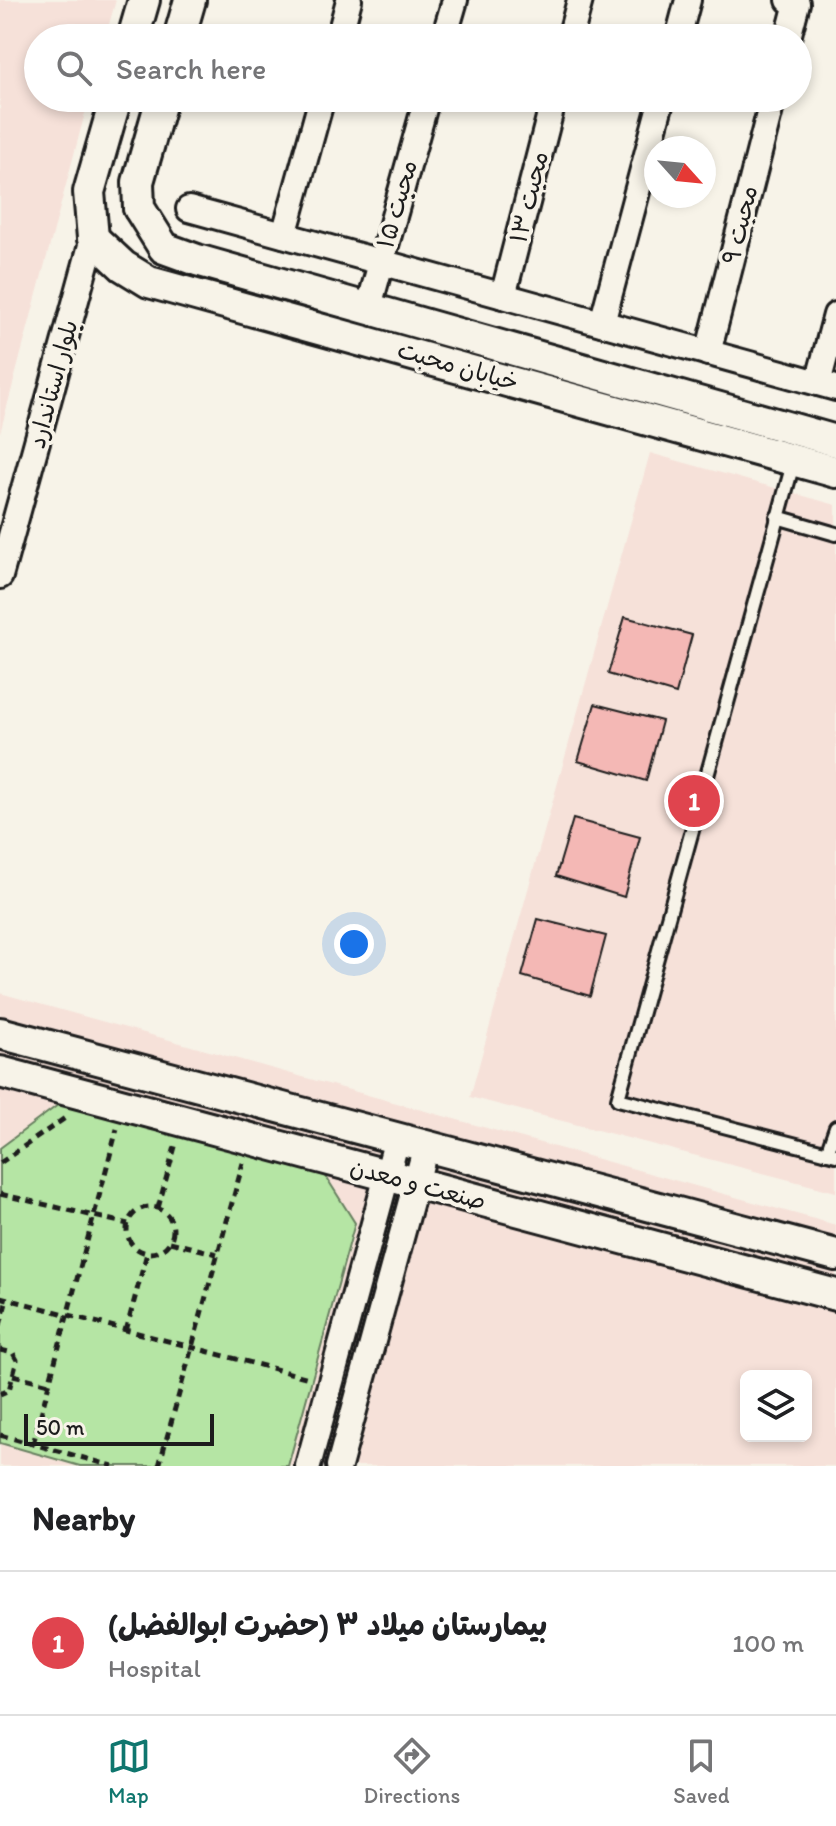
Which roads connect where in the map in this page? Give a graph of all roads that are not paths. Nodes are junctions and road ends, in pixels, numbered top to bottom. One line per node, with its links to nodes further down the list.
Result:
1 (144, 0): 8 (street)
2 (190, 0): 9 (street)
3 (349, 0): 10 (street)
4 (455, 0): 11 (street)
5 (580, 0): 12 (street)
6 (688, 0): 13 (street)
7 (793, 1): 14 (street)
8 (137, 24)
9 (183, 24)
10 (343, 24)
11 (448, 24)
12 (574, 24)
13 (682, 24)
14 (790, 24)
15 (112, 112): 25 (street)
16 (158, 112): 22 (street)
17 (318, 112): 24 (street)
18 (423, 112): 26 (street, محبت ۱۵)
19 (550, 112): 27 (street, محبت ۱۳)
20 (658, 112): 30 (street)
21 (769, 112): 31 (street, محبت ۹)
22 (139, 208): 25 (street); 28 (street, خیابان محبت)
23 (189, 209): 24 (street)
24 (284, 235): 26 (street)
25 (93, 238): 34 (street, خیابان محبت); 40 (street, بلوار استاندارد)
26 (381, 262): 27 (street); 28 (street, محبت ۱۵)
27 (503, 296): 30 (street)
28 (368, 310): 32 (street, خیابان محبت)
29 (836, 315): 33 (street)
30 (602, 323): 31 (street)
31 (708, 353): 33 (street)
32 (637, 385): 34 (street); 35 (street, خیابان محبت)
33 (827, 386)
34 (628, 414): 36 (street, خیابان محبت)
35 (836, 441)
36 (794, 460): 37 (street, خیابان محبت); 38 (lane)
37 (836, 472)
38 (777, 517): 39 (lane); 45 (lane)
39 (836, 534)
40 (0, 576)
41 (0, 1033): 44 (street, صنعت و معدن)
42 (0, 1072): 46 (street, صنعت و معدن)
43 (836, 1127): 45 (lane)
44 (411, 1142): 46 (street); 47 (street, صنعت و معدن)
45 (832, 1154)
46 (401, 1179): 48 (street, صنعت و معدن); 49 (street); 50 (street)
47 (836, 1255)
48 (836, 1295)
49 (308, 1466)
50 (339, 1466)

